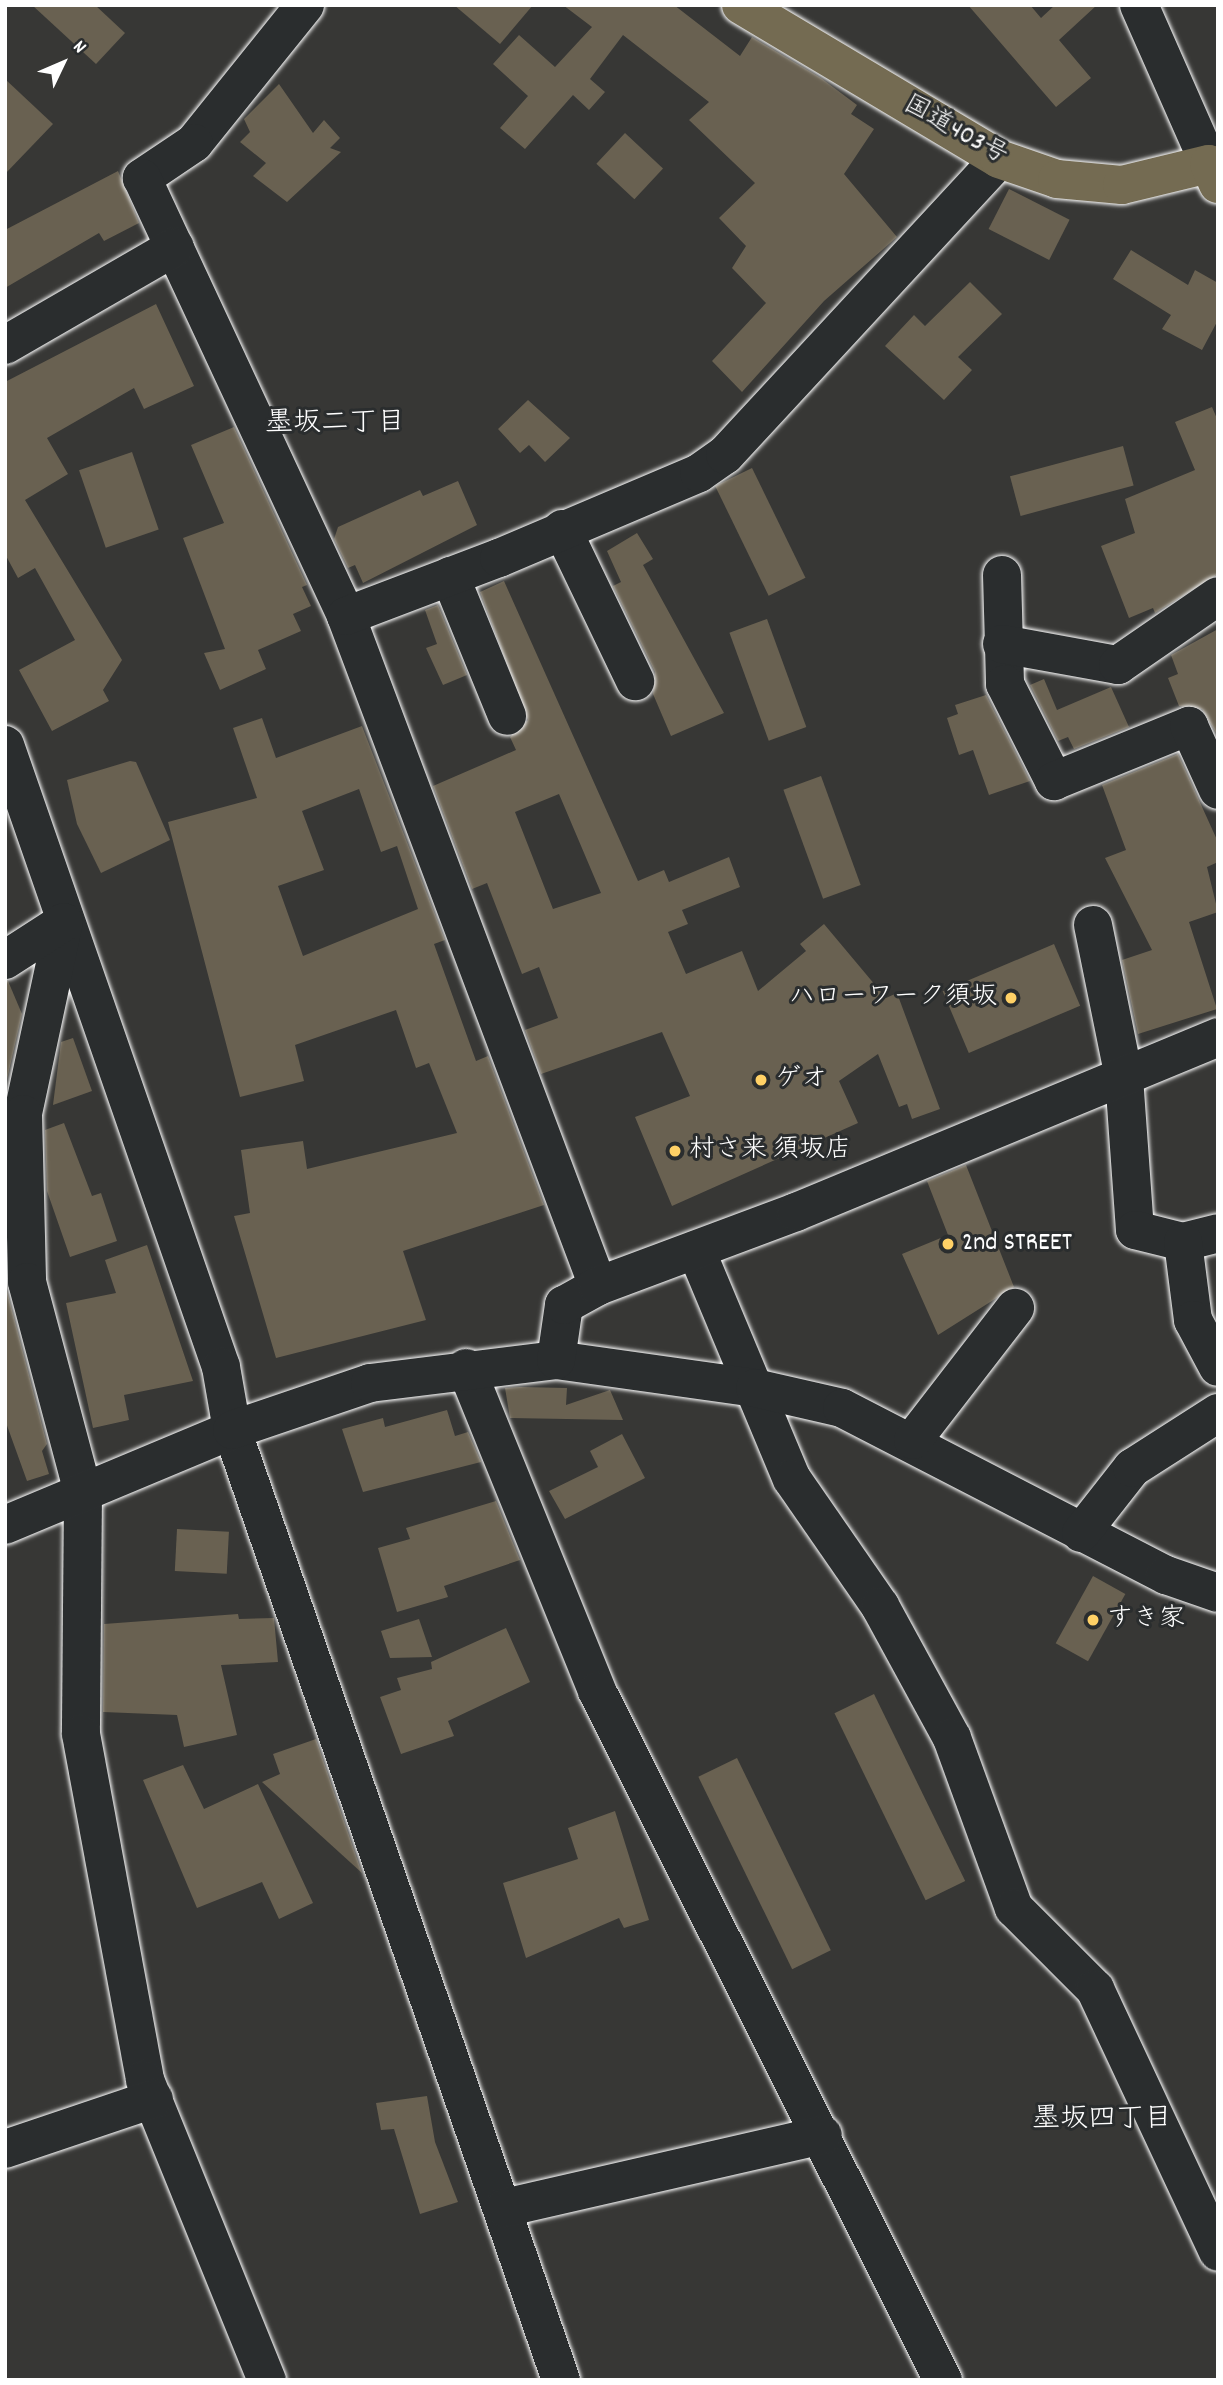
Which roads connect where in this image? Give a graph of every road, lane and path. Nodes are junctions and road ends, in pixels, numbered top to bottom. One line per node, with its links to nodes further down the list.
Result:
1 (305, 5): 6 (street)
2 (741, 5): 4 (highway, 国道403号)
3 (1139, 5): 5 (street)
4 (999, 159): 5 (highway, 国道403号); 8 (street)
5 (1215, 169)
6 (175, 247): 7 (street); 12 (street)
7 (5, 345)
8 (562, 529): 10 (street); 14 (street)
9 (1002, 575): 13 (street)
10 (450, 576): 12 (street); 15 (street)
11 (1218, 596): 13 (street)
12 (346, 616): 25 (street)
13 (1002, 644): 17 (street)
14 (635, 681)
15 (507, 716)
16 (5, 745): 18 (street)
17 (1218, 790)
18 (64, 922): 20 (street); 32 (street); 34 (street)
19 (1093, 925): 22 (street)
20 (5, 960)
21 (1218, 1037): 22 (street)
22 (1124, 1077): 23 (street); 24 (street)
23 (1200, 1238): 28 (street)
24 (696, 1250): 25 (street); 30 (street)
25 (598, 1286): 27 (street)
26 (1015, 1308): 33 (street)
27 (556, 1360): 29 (street); 30 (street)
28 (1218, 1367)
29 (466, 1368): 32 (street); 39 (street)
30 (755, 1388): 33 (street); 42 (street)
31 (1218, 1413): 36 (street)
32 (232, 1430): 34 (street); 41 (street)
33 (912, 1440): 36 (street)
34 (83, 1493): 35 (street); 38 (street)
35 (5, 1525)
36 (1082, 1533): 37 (street)
37 (1218, 1593)
38 (154, 2099): 40 (street); 43 (street)
39 (823, 2135): 41 (street); 45 (street)
40 (5, 2149)
41 (504, 2208): 44 (street)
42 (1218, 2252)
43 (267, 2380)
44 (561, 2380)
45 (943, 2380)

